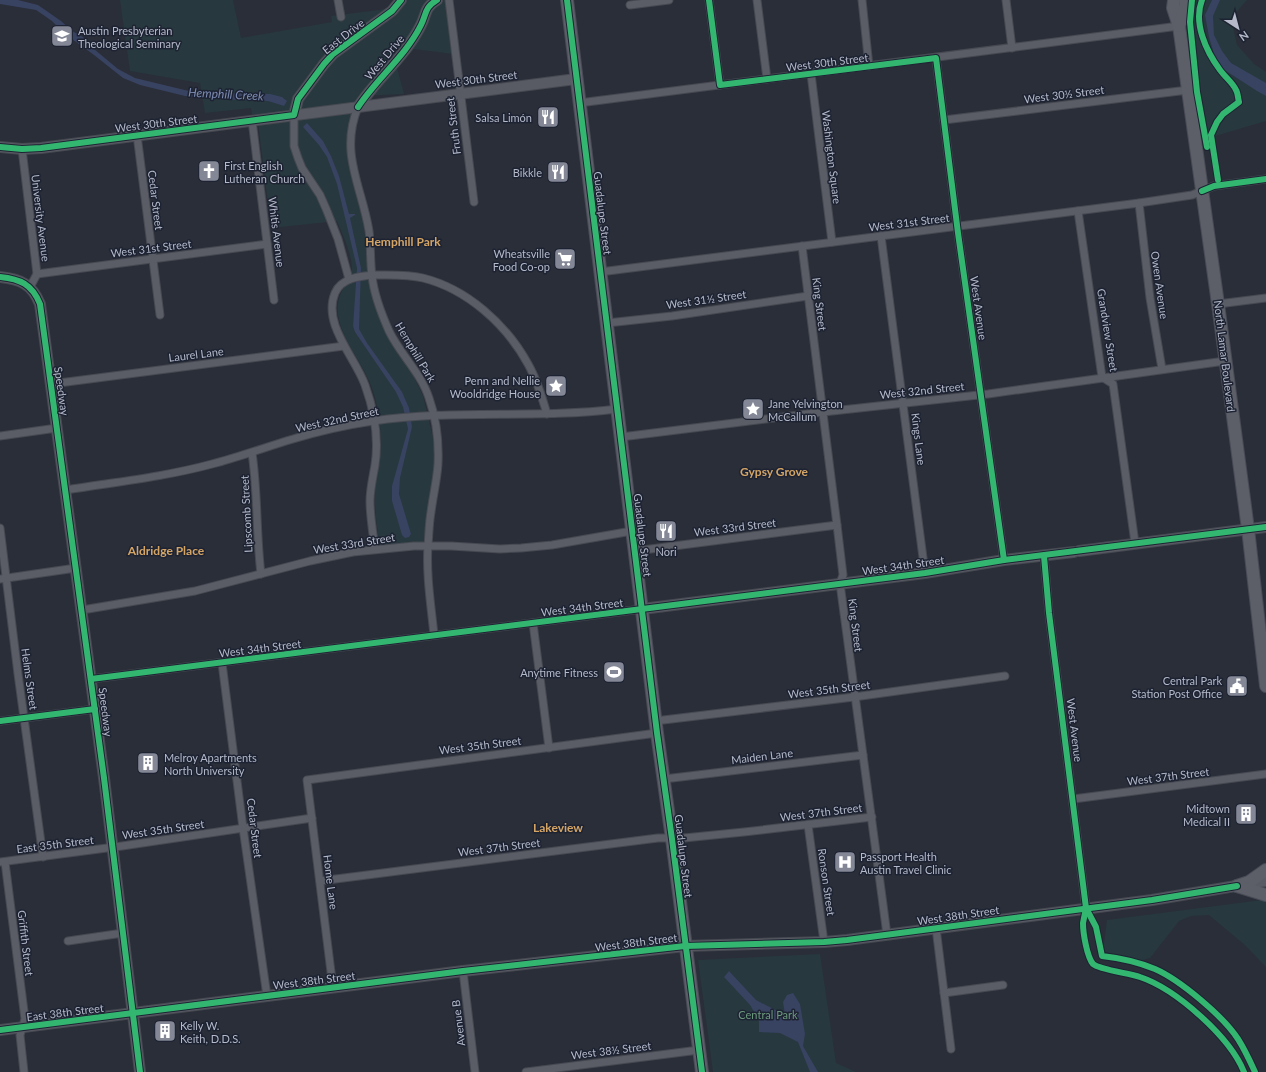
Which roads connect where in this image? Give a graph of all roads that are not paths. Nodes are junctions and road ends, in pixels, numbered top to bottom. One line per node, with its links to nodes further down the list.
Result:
1 (338, 0): 15 (street)
2 (401, 0): 28 (street, East Drive)
3 (437, 0): 27 (street, West Drive)
4 (449, 0): 25 (street, Fruth Street)
5 (567, 0): 21 (main road, Guadalupe Street)
6 (669, 0): 14 (street)
7 (709, 0): 23 (street)
8 (757, 0): 22 (street)
9 (862, 0): 19 (street)
10 (1006, 0): 17 (street)
11 (1174, 0): 16 (main road, North Lamar Boulevard)
12 (1180, 0): 16 (main road)
13 (1186, 0): 16 (main road, North Lamar Boulevard)
14 (630, 5)
15 (341, 18)
16 (1179, 26): 17 (street, West 30th Street); 24 (main road, North Lamar Boulevard)
17 (1012, 48): 18 (street, West 30th Street)
18 (936, 58): 19 (street, West 30th Street); 30 (street, West Avenue)
19 (869, 66): 20 (street, West 30th Street)
20 (811, 74): 22 (street, West 30th Street); 41 (street, Washington Square)
21 (576, 79): 25 (street, West 30th Street); 26 (main road, Guadalupe Street)
22 (767, 79): 23 (street, West 30th Street)
23 (720, 85): 26 (street, West 30th Street)
24 (1188, 90): 30 (street, West 30½ Street); 35 (main road, North Lamar Boulevard)
25 (460, 93): 27 (street, West 30th Street); 36 (street, Fruth Street)
26 (580, 103): 45 (main road, Guadalupe Street)
27 (358, 107): 28 (street, West 30th Street); 47 (street, Hemphill Park)
28 (294, 115): 29 (street, West 30th Street); 49 (street)
29 (252, 120): 31 (street, West 30th Street); 42 (street, Whitis Avenue)
30 (944, 120): 39 (street, West Avenue)
31 (137, 135): 33 (street, West 30th Street); 44 (street, Cedar Street)
32 (0, 147): 33 (street, West 30th Street)
33 (22, 149): 46 (street, University Avenue)
34 (1266, 180): 35 (street, West 31st Street)
35 (1202, 191): 37 (street, West 31st Street); 54 (main road, North Lamar Boulevard)
36 (474, 202)
37 (1139, 203): 38 (street, West 31st Street); 59 (street, Owen Avenue)
38 (1078, 211): 39 (street, West 31st Street); 60 (street, Grandview Street)
39 (958, 227): 40 (street, West 31st Street); 62 (street, West Avenue)
40 (881, 236): 41 (street, West 31st Street); 63 (street, Kings Lane)
41 (832, 242): 43 (street, West 31st Street)
42 (267, 244): 44 (street, West 31st Street); 53 (street, Whitis Avenue)
43 (802, 246): 45 (street, West 31st Street); 51 (street, King Street)
44 (153, 259): 46 (street, West 31st Street); 55 (street, Cedar Street)
45 (600, 272): 56 (main road, Guadalupe Street)
46 (38, 274): 50 (street, University Avenue)
47 (372, 276): 49 (street); 66 (street); 67 (street, Hemphill Park)
48 (0, 277): 50 (street)
49 (355, 278): 57 (street)
50 (30, 287): 61 (street, Speedway)
51 (808, 296): 56 (street, West 31½ Street); 65 (street, King Street)
52 (1266, 298): 54 (street)
53 (274, 300)
54 (1218, 304): 58 (main road, North Lamar Boulevard)
55 (160, 315)
56 (607, 323): 64 (main road, Guadalupe Street)
57 (344, 346): 61 (street, Laurel Lane); 68 (street)
58 (1225, 361): 59 (street, West 32nd Street); 77 (main road, North Lamar Boulevard)
59 (1162, 369): 60 (street, West 32nd Street)
60 (1102, 377): 62 (street, West 32nd Street); 79 (street, Grandview Street)
61 (51, 384): 69 (street, Speedway)
62 (981, 394): 63 (street, West 32nd Street); 84 (street, West Avenue)
63 (903, 403): 65 (street, West 32nd Street); 86 (street, Kings Lane)
64 (617, 409): 66 (street, West 32nd Street); 71 (main road, Guadalupe Street)
65 (823, 412): 71 (street, West 32nd Street); 74 (street, King Street)
66 (547, 414): 67 (street, West 32nd Street)
67 (434, 415): 68 (street, West 32nd Street); 80 (street, Hemphill Park)
68 (374, 421): 72 (street, West 32nd Street); 81 (street)
69 (57, 428): 70 (street); 73 (street, Speedway)
70 (0, 436)
71 (621, 437): 78 (main road, Guadalupe Street)
72 (252, 453): 73 (street, West 32nd Street); 87 (street, Lipscomb Street)
73 (66, 490): 85 (street, Speedway)
74 (837, 525): 82 (street, West 33rd Street); 89 (street, King Street)
75 (1266, 527): 77 (street, West 34th Street)
76 (0, 528): 88 (street, Helms Street)
77 (1248, 529): 79 (street, West 34th Street); 93 (main road, North Lamar Boulevard)
78 (632, 531): 80 (street, West 33rd Street); 82 (main road, Guadalupe Street)
79 (1135, 544): 83 (street, West 34th Street)
80 (428, 546): 81 (street, West 33rd Street); 94 (street, Hemphill Park)
81 (375, 549): 87 (street, West 33rd Street)
82 (635, 551): 90 (main road, Guadalupe Street)
83 (1044, 556): 84 (street, West 34th Street); 109 (street, West Avenue)
84 (1004, 560): 86 (street, West 34th Street)
85 (76, 568): 88 (street); 91 (street, Speedway)
86 (925, 573): 89 (street, West 34th Street)
87 (261, 574): 91 (street, West 33rd Street)
88 (3, 578): 101 (street, Helms Street)
89 (840, 583): 90 (street, West 34th Street); 99 (street, King Street)
90 (642, 609): 92 (street, West 34th Street); 103 (main road, Guadalupe Street)
91 (82, 610): 97 (street, Speedway)
92 (533, 623): 94 (street, West 34th Street); 104 (street)
93 (1263, 632): 98 (main road, North Lamar Boulevard)
94 (434, 635): 95 (street, West 34th Street)
95 (222, 663): 97 (street, West 34th Street); 113 (street, Cedar Street)
96 (1005, 676): 99 (street, West 35th Street)
97 (91, 679): 100 (street, Speedway)
98 (1266, 686)
99 (854, 697): 103 (street, West 35th Street); 105 (street, King Street)
100 (95, 709): 101 (street); 115 (street, Speedway)
101 (24, 718): 102 (street); 116 (street, Helms Street)
102 (0, 721)
103 (656, 727): 104 (street, West 35th Street); 107 (main road, Guadalupe Street)
104 (549, 748): 108 (street, West 35th Street)
105 (863, 755): 107 (street, Maiden Lane); 110 (street, King Street)
106 (1266, 774): 109 (street, West 37th Street)
107 (664, 779): 114 (main road, Guadalupe Street)
108 (307, 780): 111 (street, Home Lane)
109 (1073, 799): 123 (street, West Avenue)
110 (872, 817): 112 (street, West 37th Street); 126 (street, King Street)
111 (312, 818): 113 (street, West 35th Street); 119 (street, Home Lane)
112 (808, 825): 114 (street, West 37th Street); 128 (street, Ronson Street)
113 (243, 828): 115 (street, West 35th Street); 134 (street, Cedar Street)
114 (672, 839): 119 (street, West 37th Street); 129 (main road, Guadalupe Street)
115 (112, 848): 116 (street, East 35th Street); 125 (street, Speedway)
116 (43, 857): 117 (street, East 35th Street)
117 (2, 862): 136 (street, Griffith Street)
118 (1266, 870): 121 (main road)
119 (320, 881): 132 (street, Home Lane)
120 (1266, 882): 121 (street, West 38th Street)
121 (1237, 886): 122 (main road); 123 (street, West 38th Street)
122 (1266, 895)
123 (1086, 908): 124 (street, West 38th Street)
124 (936, 928): 126 (street, West 38th Street); 133 (street)
125 (123, 933): 127 (street); 135 (street, Speedway)
126 (887, 935): 128 (street, West 38th Street)
127 (68, 941)
128 (824, 942): 129 (street, West 38th Street)
129 (685, 946): 130 (street, West 38th Street); 139 (main road, Guadalupe Street)
130 (463, 971): 132 (street, West 38th Street); 142 (street, Avenue B)
131 (1003, 985): 133 (street)
132 (334, 988): 134 (street, West 38th Street)
133 (944, 993): 138 (street)
134 (266, 996): 135 (street, West 38th Street)
135 (133, 1014): 136 (street, East 38th Street); 141 (street, Speedway)
136 (22, 1028): 137 (street, East 38th Street); 140 (street, Griffith Street)
137 (0, 1030)
138 (951, 1049)
139 (699, 1050): 143 (street, West 38½ Street); 144 (main road, Guadalupe Street)
140 (24, 1072)
141 (140, 1072)
142 (475, 1072)
143 (526, 1072)
144 (702, 1072)

